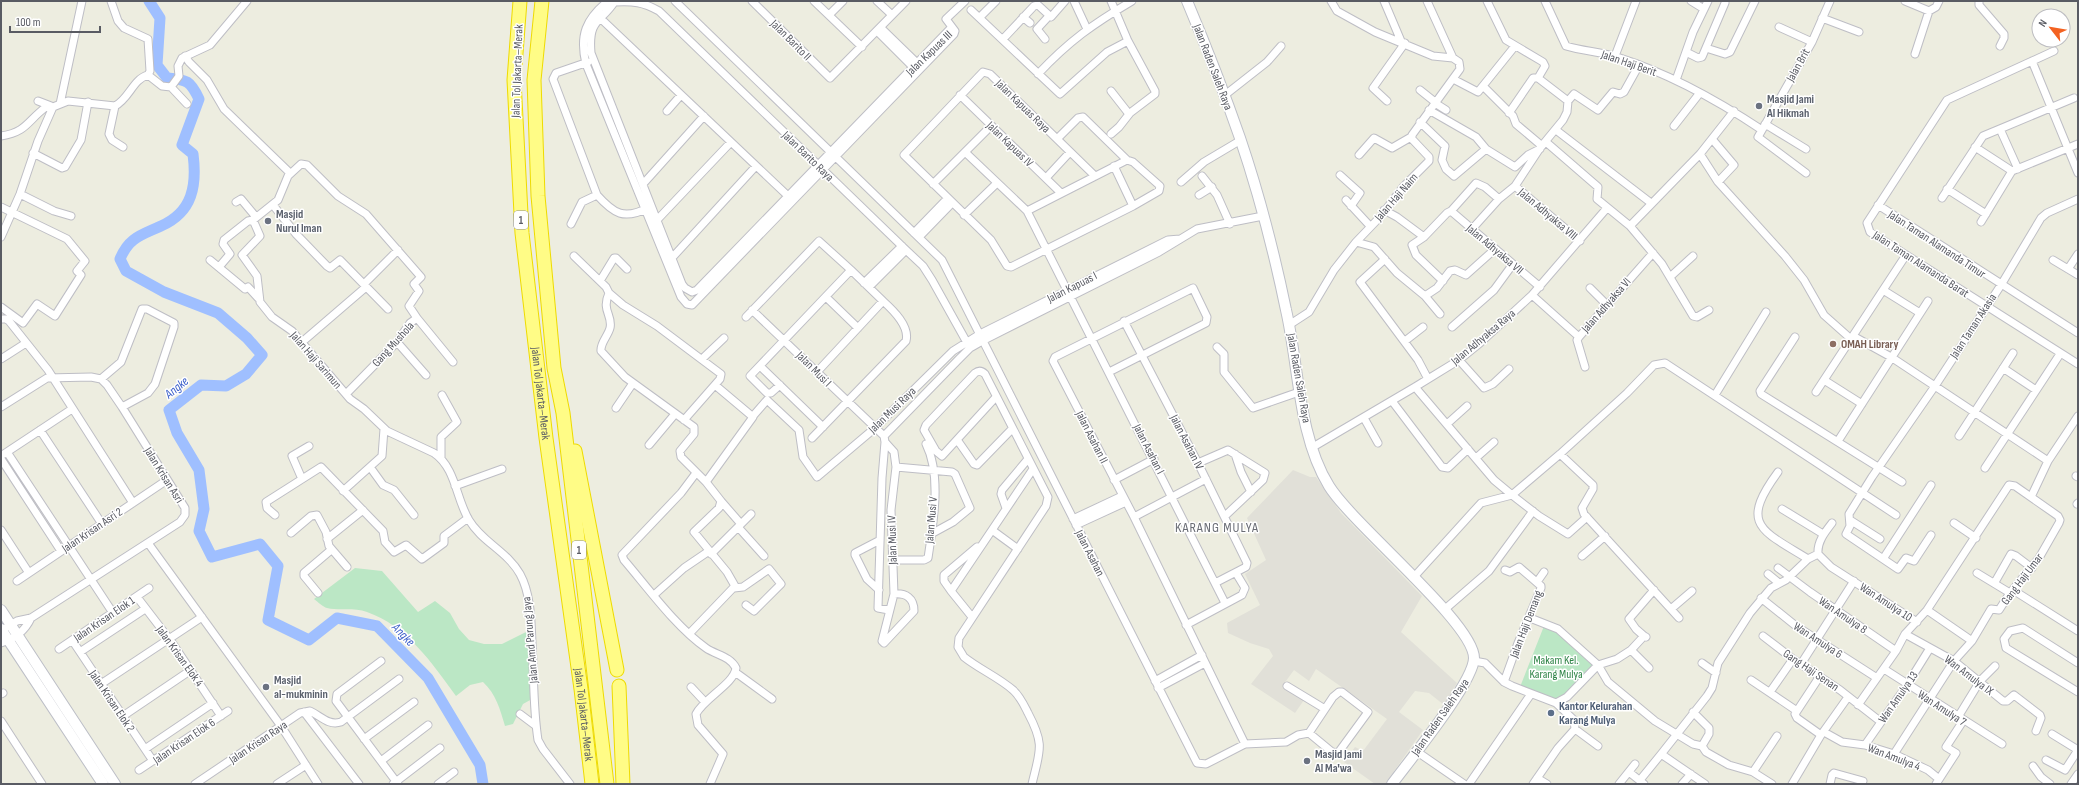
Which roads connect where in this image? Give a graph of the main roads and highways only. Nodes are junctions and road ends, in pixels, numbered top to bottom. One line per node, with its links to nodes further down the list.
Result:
1 (520, 1): 12 (highway, Jalan Tol Jakarta–Merak / 1)
2 (542, 1): 4 (highway, Jalan Tol Jakarta–Merak / 1)
3 (1187, 1): 15 (main road, Jalan Raden Saleh Raya)
4 (563, 414): 8 (highway); 13 (highway, Jalan Tol Jakarta–Merak / 1)
5 (1, 610): 6 (main road)
6 (4, 629): 7 (main road)
7 (9, 640): 10 (main road); 11 (main road)
8 (617, 670)
9 (619, 686): 14 (highway)
10 (103, 784)
11 (115, 784)
12 (592, 784)
13 (607, 784)
14 (623, 784)
15 (1392, 784)

